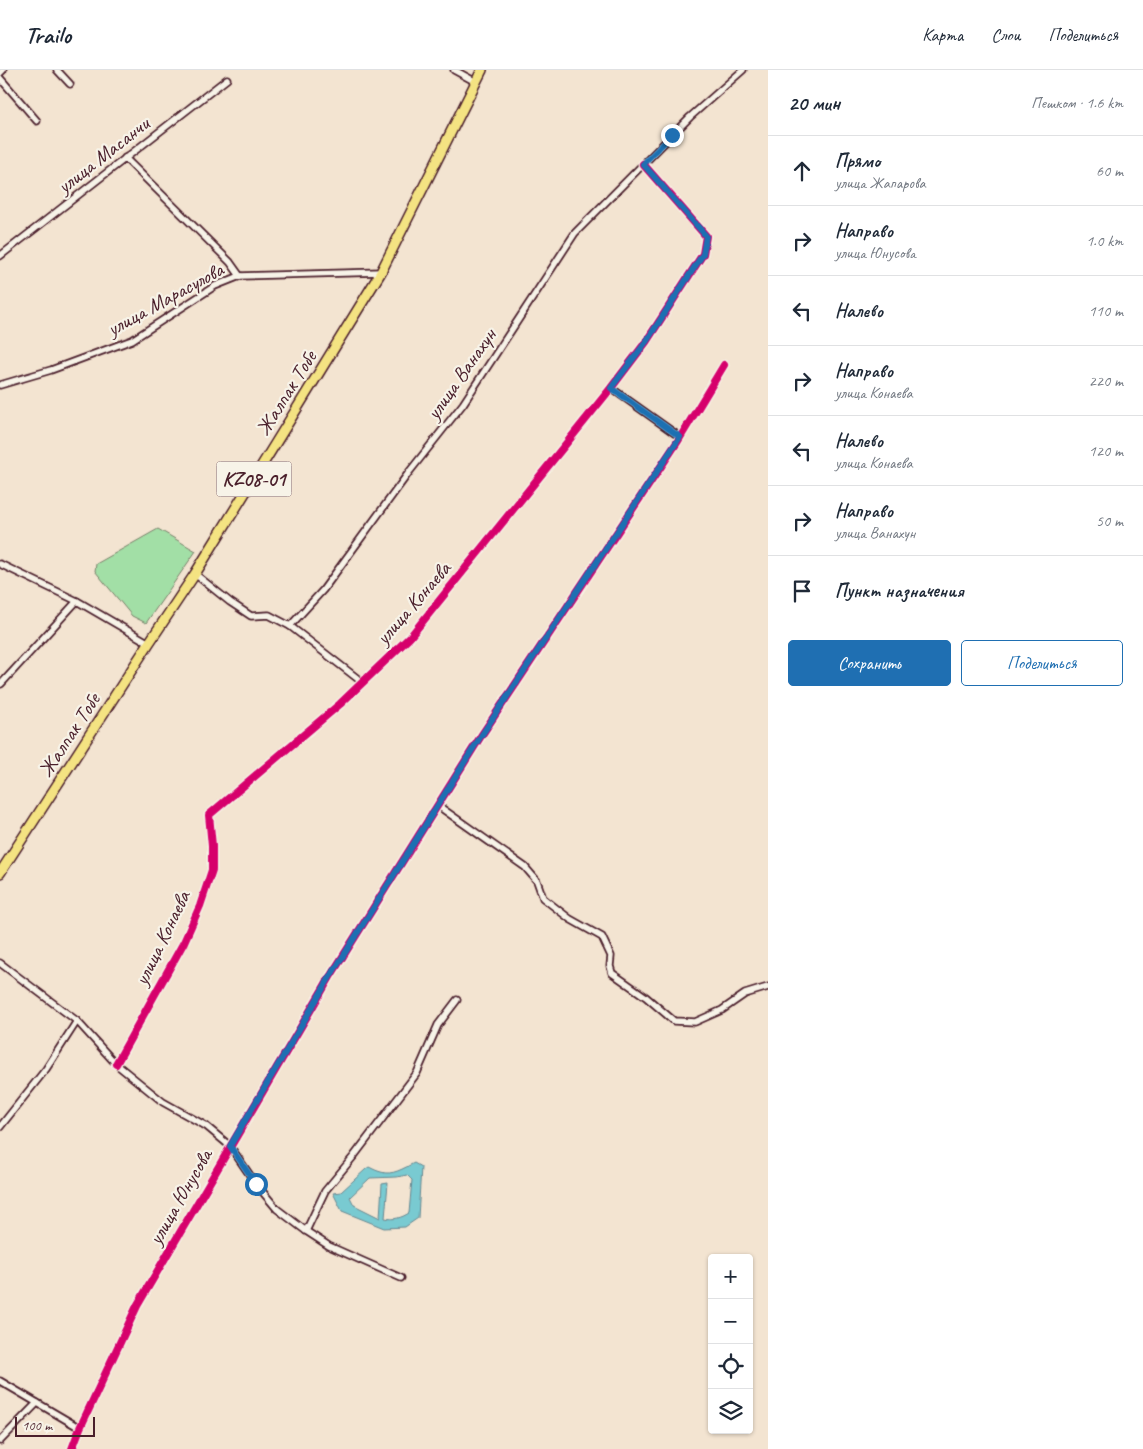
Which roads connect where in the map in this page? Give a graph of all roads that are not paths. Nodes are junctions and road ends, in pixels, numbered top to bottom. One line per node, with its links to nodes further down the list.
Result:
1 (3, 70): 6 (street)
2 (57, 70): 10 (street)
3 (454, 70): 9 (street)
4 (482, 70): 9 (main road, Жалпак Тобе / KZ08-01)
5 (744, 70): 13 (street, улица Ванахун)
6 (0, 73)
7 (0, 78): 11 (street)
8 (227, 79): 12 (street, улица Масанчи)
9 (476, 82): 15 (main road, Жалпак Тобе / KZ08-01)
10 (70, 84)
11 (36, 121)
12 (125, 158): 14 (street, улица Масанчи); 16 (street)
13 (643, 164): 19 (street, улица Конаева); 24 (street, улица Ванахун)
14 (0, 256)
15 (381, 272): 16 (street, улица Марасулова); 22 (main road, Жалпак Тобе / KZ08-01)
16 (240, 276): 18 (street, улица Марасулова)
17 (724, 364): 20 (street, улица Юнусова)
18 (0, 384)
19 (611, 388): 20 (street); 26 (street, улица Конаева)
20 (680, 437): 28 (street, улица Юнусова)
21 (0, 564): 23 (street)
22 (195, 574): 24 (street); 25 (main road, Жалпак Тобе / KZ08-01)
23 (77, 601): 25 (street); 27 (street)
24 (290, 626): 26 (street)
25 (149, 643): 29 (main road, Жалпак Тобе / KZ08-01)
26 (362, 682): 34 (street, улица Конаева)
27 (2, 684)
28 (437, 805): 31 (street); 36 (street, улица Юнусова)
29 (0, 874)
30 (0, 963): 33 (street)
31 (768, 988)
32 (457, 1000): 37 (street)
33 (77, 1021): 34 (street); 35 (street)
34 (116, 1064): 36 (street)
35 (0, 1127)
36 (230, 1146): 37 (street); 41 (street, улица Юнусова)
37 (306, 1231): 38 (street)
38 (401, 1278)
39 (0, 1381): 40 (street)
40 (37, 1403): 41 (street); 42 (street)
41 (80, 1428): 43 (street, улица Юнусова)
42 (0, 1441)
43 (72, 1449)

